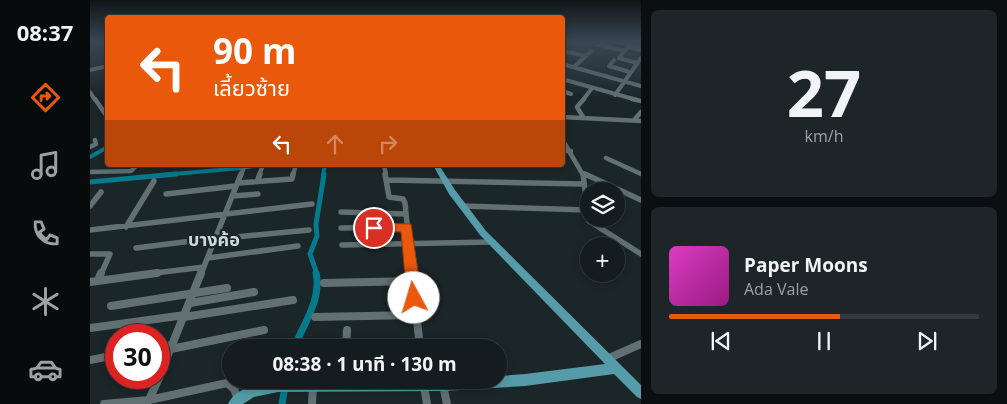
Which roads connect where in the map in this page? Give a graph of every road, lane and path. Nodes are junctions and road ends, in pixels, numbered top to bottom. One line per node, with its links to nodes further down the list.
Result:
1 (581, 61): 10 (street)
2 (613, 61): 13 (street)
3 (627, 61): 6 (street)
4 (639, 61): 6 (street)
5 (100, 62): 8 (street)
6 (636, 64): 11 (street); 13 (street)
7 (565, 65): 10 (street)
8 (105, 66)
9 (105, 67): 12 (street)
10 (574, 67): 15 (street)
11 (641, 67)
12 (90, 70)
13 (630, 72): 15 (street)
14 (565, 80): 17 (street)
15 (624, 81): 16 (street); 21 (street)
16 (641, 86)
17 (592, 88): 21 (street); 26 (street)
18 (90, 92): 24 (street)
19 (565, 92): 20 (street)
20 (571, 94)
21 (615, 95): 22 (street)
22 (641, 102)
23 (641, 112): 27 (street)
24 (105, 114)
25 (565, 117): 26 (street)
26 (583, 117): 27 (street)
27 (635, 119): 28 (street)
28 (641, 121)
29 (95, 140): 31 (street)
30 (565, 143): 33 (street)
31 (90, 147)
32 (565, 151): 33 (street)
33 (571, 152): 42 (street)
34 (606, 158): 43 (street)
35 (136, 167): 41 (street)
36 (245, 167): 50 (street)
37 (261, 167): 47 (street)
38 (295, 167): 47 (street)
39 (384, 167): 44 (street)
40 (437, 167): 46 (main road)
41 (90, 172)
42 (583, 173): 48 (street); 55 (street)
43 (641, 174)
44 (387, 180): 46 (street); 62 (street)
45 (154, 181): 63 (street)
46 (445, 181): 49 (street); 58 (main road)
47 (257, 182): 50 (street)
48 (583, 182)
49 (580, 184)
50 (237, 185): 52 (street); 54 (street)
51 (101, 192): 57 (street)
52 (166, 194)
53 (258, 194): 54 (street)
54 (233, 196): 61 (street)
55 (641, 200)
56 (312, 204): 61 (street)
57 (90, 206)
58 (462, 206): 59 (street); 70 (main road)
59 (580, 210)
60 (341, 212): 62 (street)
61 (225, 214): 63 (street); 69 (street)
62 (405, 214): 66 (street)
63 (126, 227): 67 (street)
64 (598, 227): 76 (street)
65 (342, 228): 66 (street)
66 (407, 228): 71 (street)
67 (90, 230)
68 (309, 230): 69 (street)
69 (216, 239): 74 (street); 77 (street)
70 (492, 242): 71 (street); 100 (main road)
71 (408, 244): 72 (street); 81 (street)
72 (342, 245)
73 (298, 246): 77 (street)
74 (136, 248)
75 (90, 254): 79 (street)
76 (641, 254)
77 (208, 258): 78 (street)
78 (204, 267): 79 (street); 84 (street)
79 (98, 280): 80 (street)
80 (90, 282)
81 (413, 282): 82 (street); 89 (street)
82 (324, 283)
83 (226, 288): 84 (street)
84 (194, 292): 87 (street); 88 (street)
85 (254, 292): 87 (street)
86 (293, 300): 90 (street)
87 (190, 303): 90 (street)
88 (111, 306)
89 (416, 315): 91 (street); 96 (street)
90 (185, 316): 92 (street); 98 (street)
91 (315, 317)
92 (90, 328)
93 (264, 330): 98 (street)
94 (347, 330): 95 (street)
95 (346, 339)
96 (419, 339)
97 (641, 344): 100 (street)
98 (171, 347)
99 (105, 357): 101 (street)
100 (607, 359): 102 (main road)
101 (90, 360)
102 (616, 368): 103 (main road); 109 (main road)
103 (507, 381)
104 (154, 389): 110 (street)
105 (267, 389): 111 (main road)
106 (313, 389): 113 (street)
107 (425, 389): 114 (street)
108 (444, 389): 115 (street)
109 (641, 393)
110 (148, 402): 111 (street); 112 (street)
111 (236, 402)
112 (104, 404)
113 (312, 404)
114 (427, 404)
115 (447, 404)

